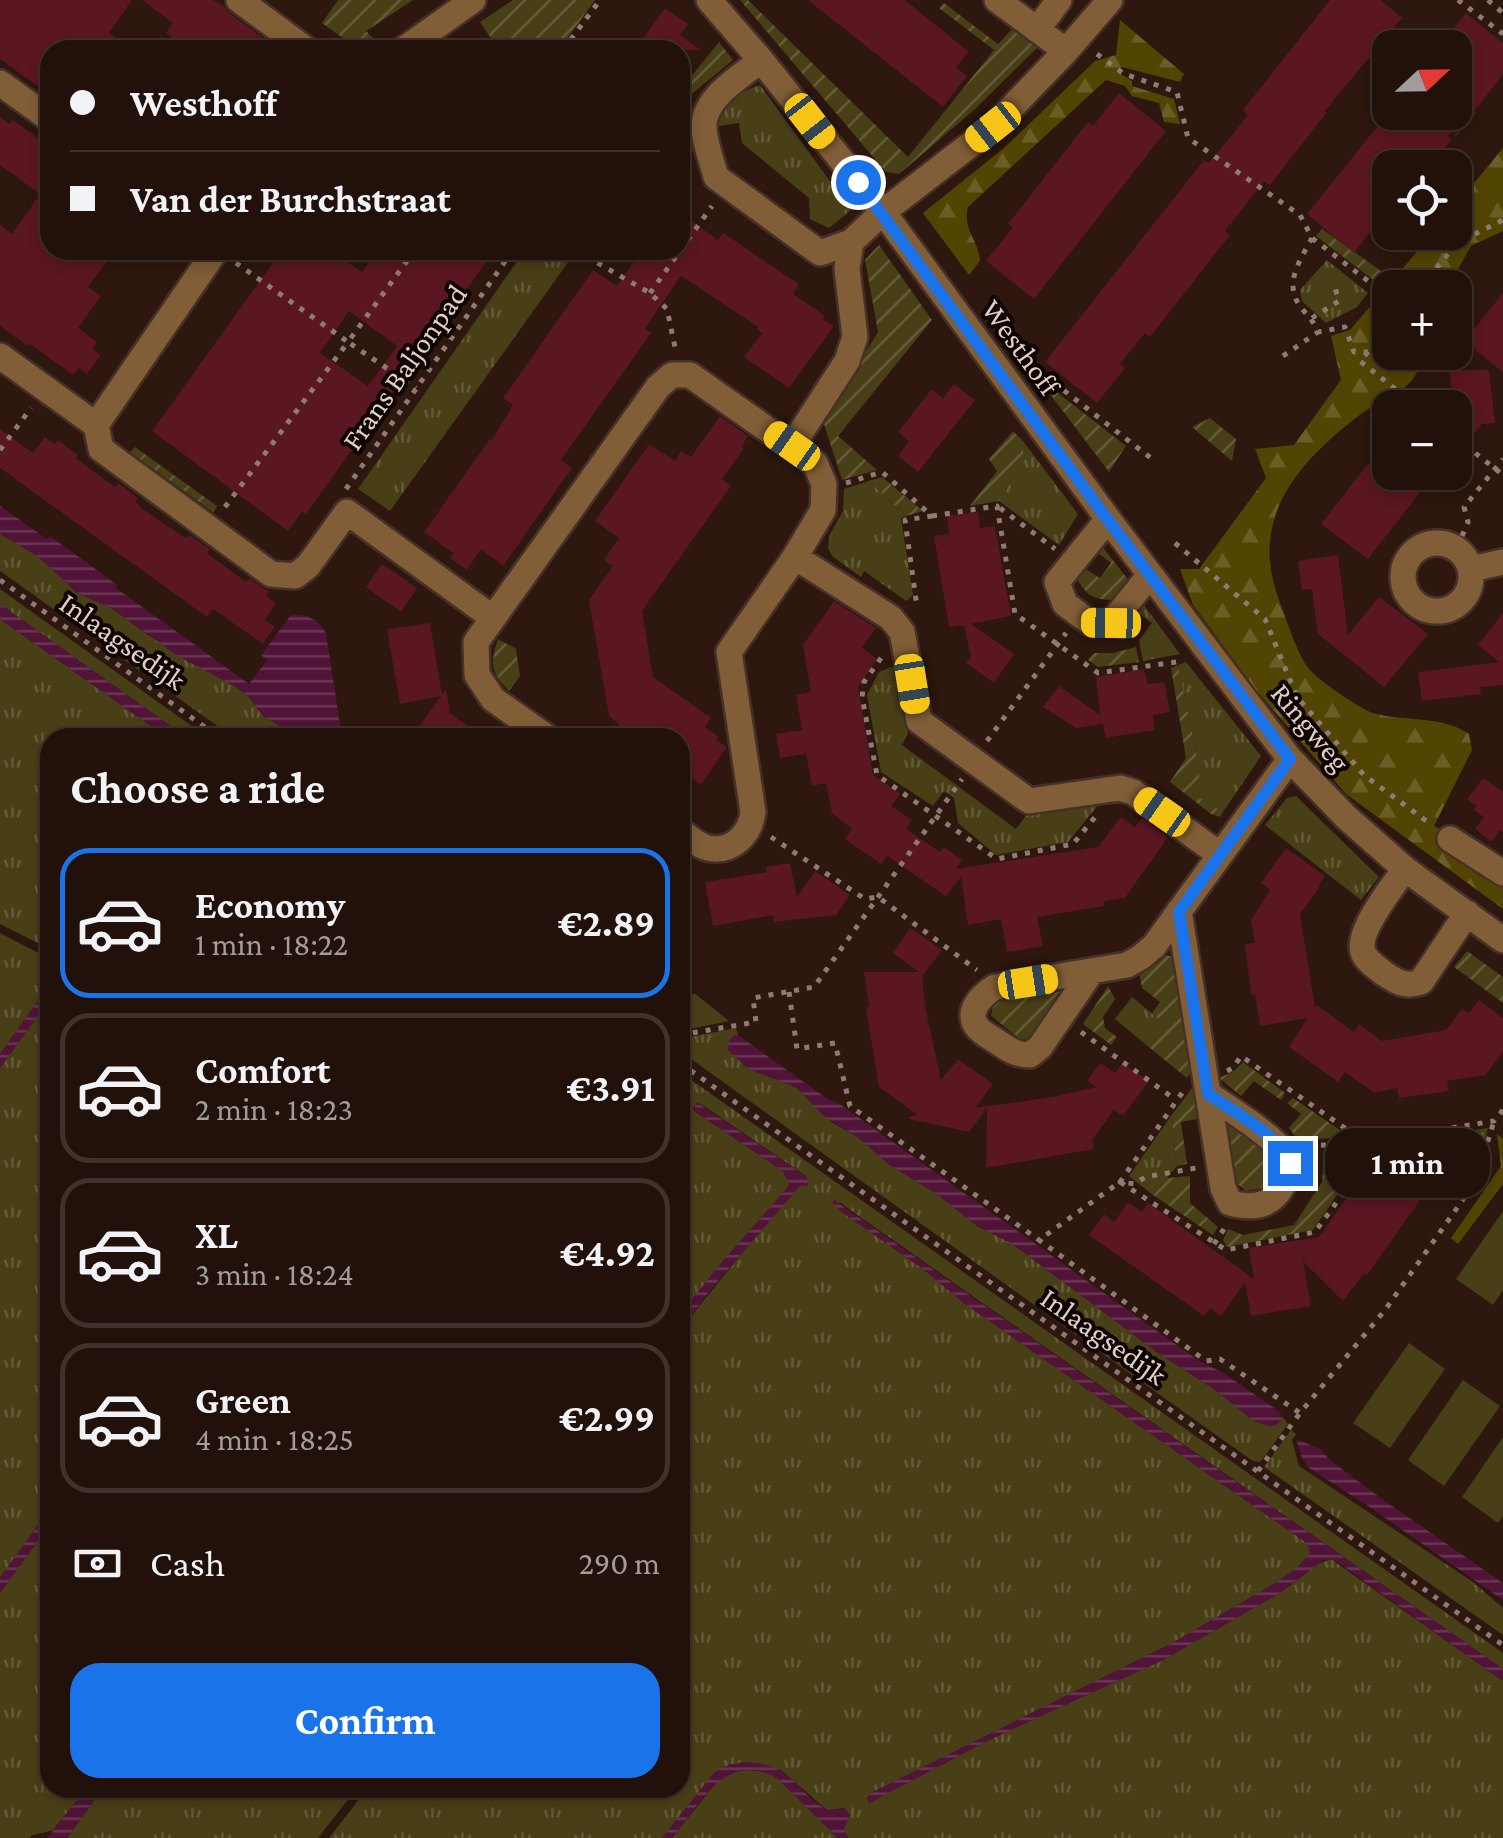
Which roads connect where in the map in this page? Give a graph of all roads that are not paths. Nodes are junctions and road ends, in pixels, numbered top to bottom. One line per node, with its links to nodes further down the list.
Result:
1 (239, 0): 8 (street)
2 (473, 0): 9 (street)
3 (709, 0): 11 (street)
4 (997, 0): 7 (street)
5 (1059, 0): 7 (street)
6 (1110, 0): 10 (street)
7 (1036, 30): 10 (street)
8 (293, 40)
9 (417, 40)
10 (1071, 45): 14 (street)
11 (761, 60): 14 (street); 15 (street)
12 (0, 83): 13 (street)
13 (40, 112)
14 (883, 212): 15 (street); 20 (street, Westhoff)
15 (851, 242): 19 (street)
16 (220, 260): 18 (street)
17 (0, 356): 18 (street)
18 (96, 425): 25 (street)
19 (792, 446): 21 (street); 25 (street)
20 (1108, 520): 24 (street, Ringweg); 24 (street)
21 (795, 557): 28 (street); 30 (street)
22 (1464, 559): 23 (street)
23 (1503, 562)
24 (1150, 576): 27 (street, Ringweg)
25 (493, 618): 26 (street)
26 (534, 728)
27 (1290, 759): 30 (street); 31 (street, Ringweg)
28 (690, 838)
29 (1450, 839): 32 (street)
30 (1219, 854): 33 (street)
31 (1404, 869): 34 (street, Ringweg); 34 (street)
32 (1503, 872)
33 (1179, 912): 36 (street); 37 (street)
34 (1467, 913): 35 (street, Ringweg)
35 (1503, 940)
36 (1092, 971): 36 (street)
37 (1207, 1086): 37 (street)

